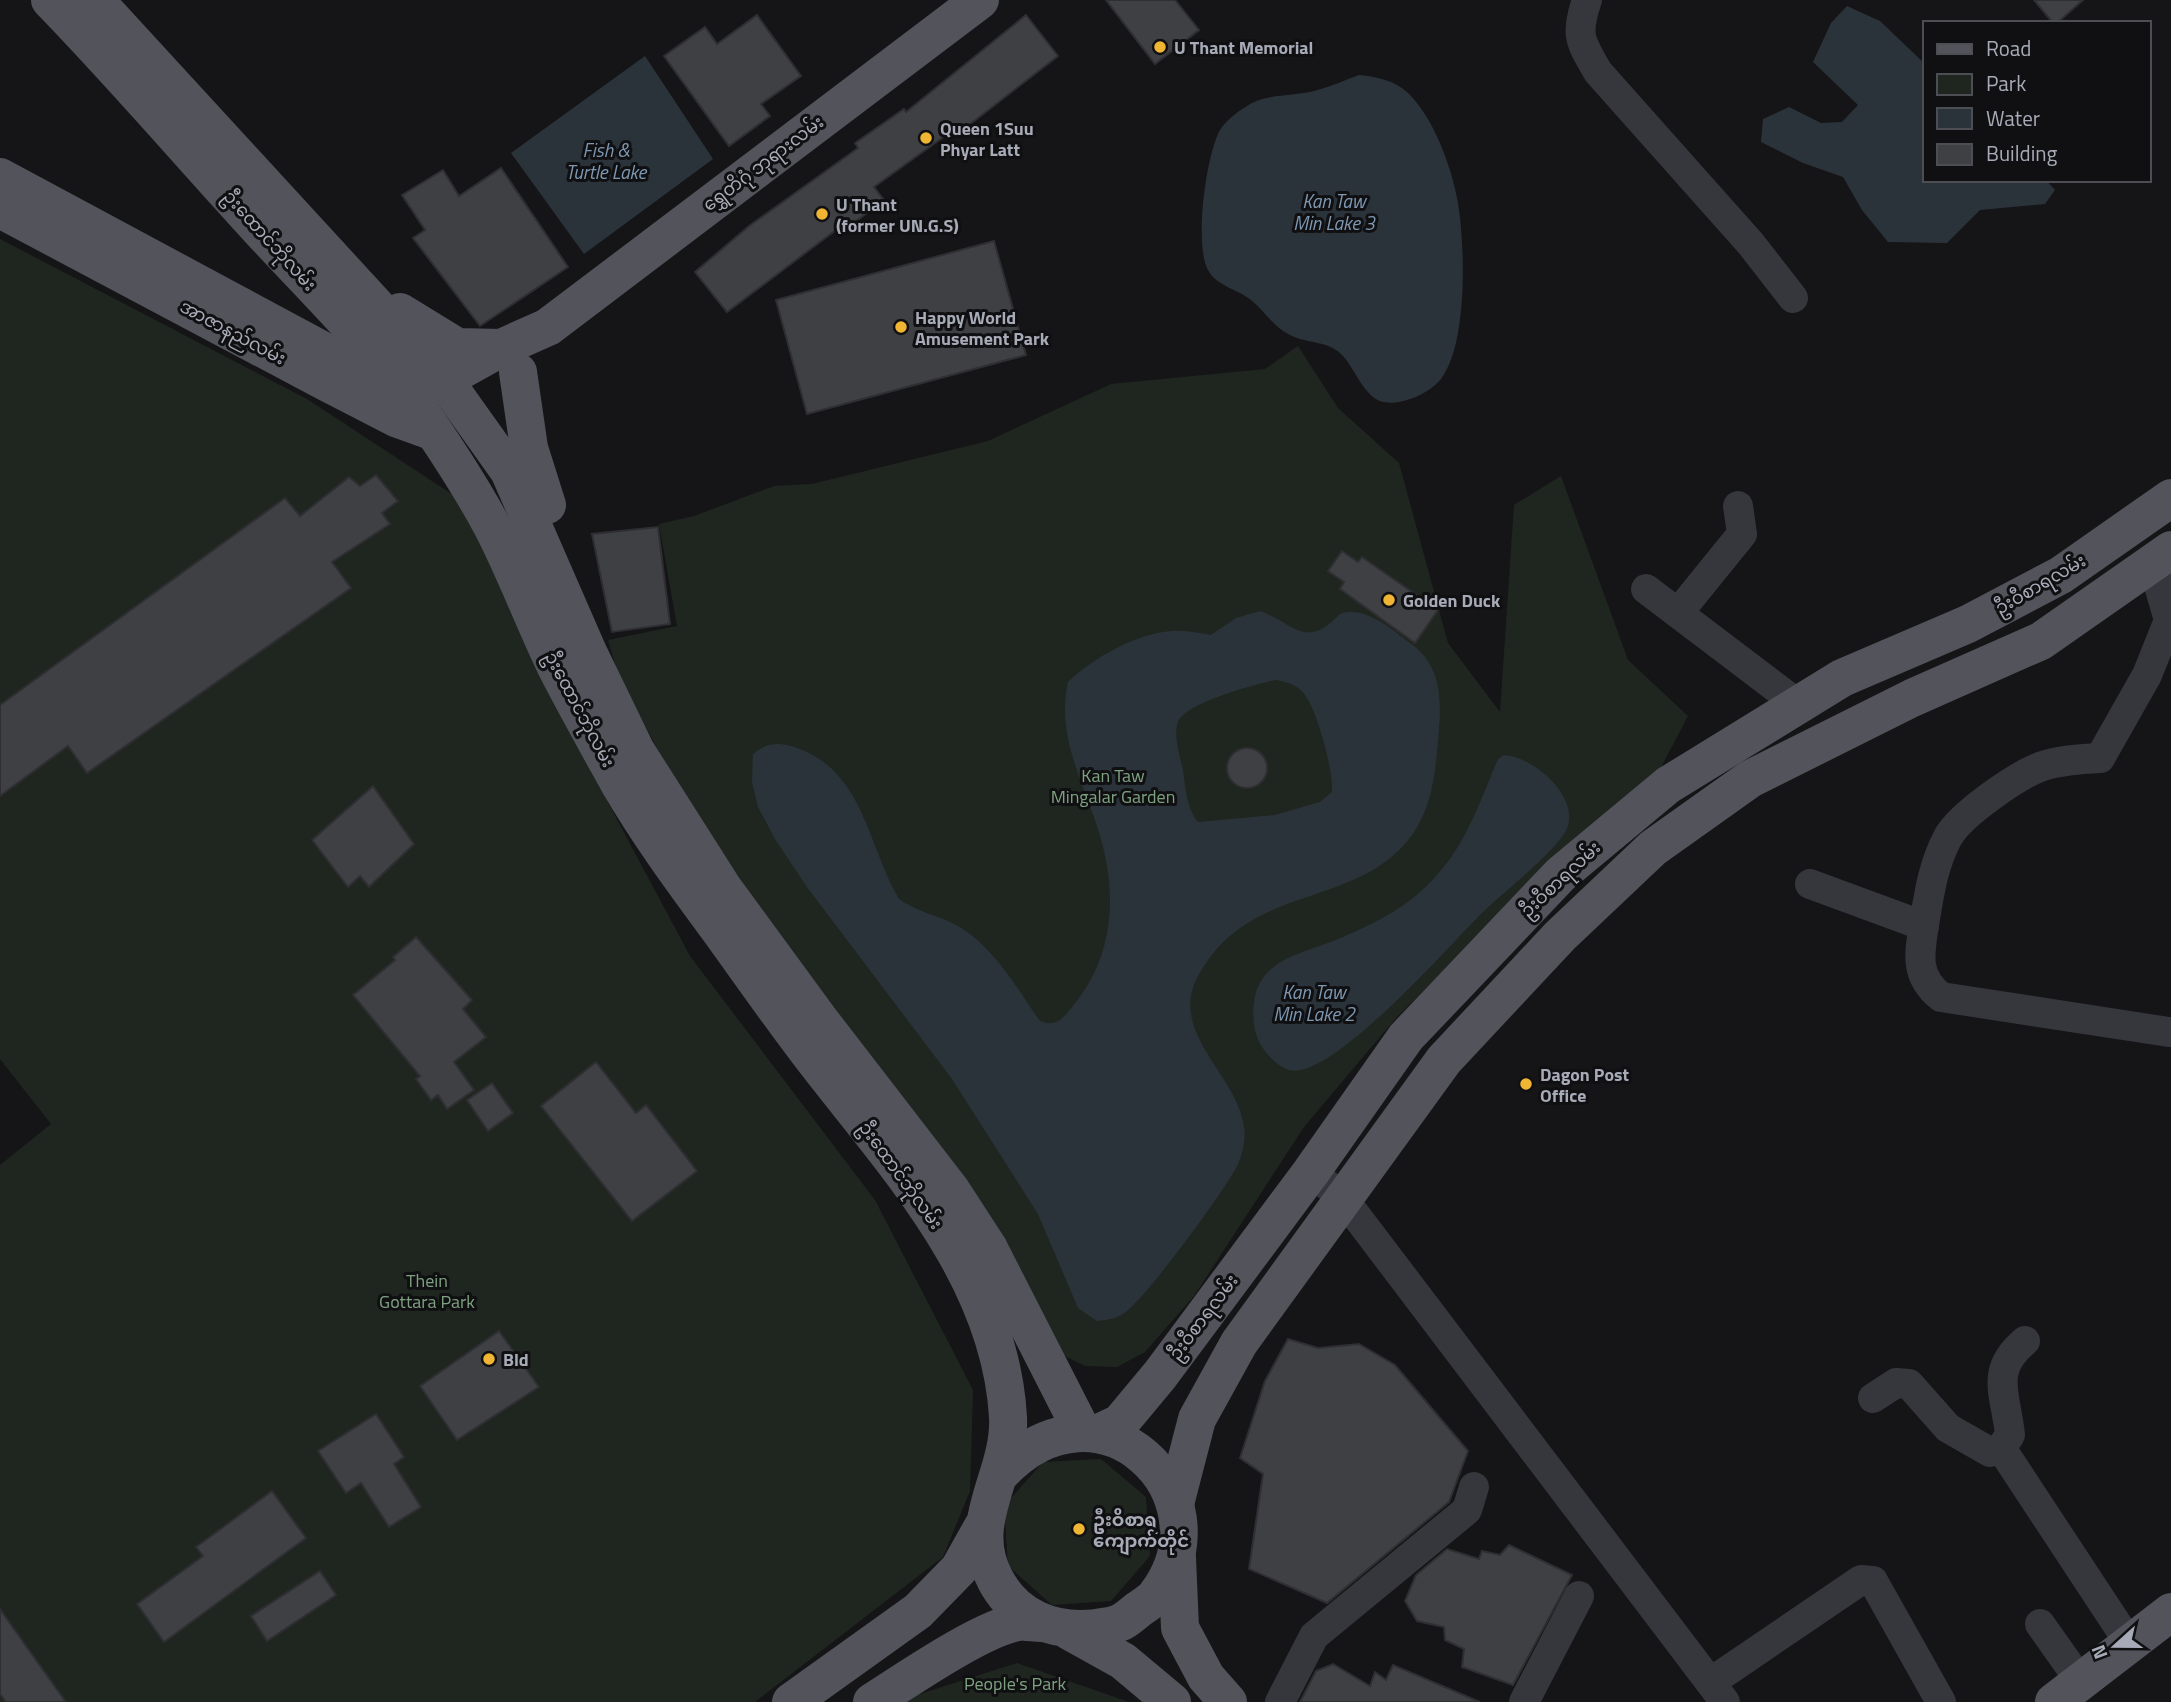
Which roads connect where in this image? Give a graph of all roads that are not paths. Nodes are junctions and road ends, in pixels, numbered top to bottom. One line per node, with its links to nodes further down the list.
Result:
1 (50, 0): 8 (main road, ဦးထောင်ဘိုလမ်း)
2 (95, 0): 7 (main road, ဦးထောင်ဘိုလမ်း)
3 (980, 0): 11 (main road, ရွှေတိဂုံ ဘုရားလမ်း)
4 (1587, 0): 9 (street)
5 (0, 177): 10 (main road, အာဇာနည်လမ်း)
6 (0, 209): 15 (main road, အာဇာနည်လမ်း)
7 (342, 269): 11 (main road); 12 (main road, ဦးထောင်ဘိုလမ်း)
8 (301, 274): 10 (main road); 13 (main road, ဦးထောင်ဘိုလမ်း)
9 (1793, 298)
10 (263, 316): 13 (main road, အာဇာနည်လမ်း)
11 (510, 360): 12 (main road, ရွှေတိဂုံ ဘုရားလမ်း); 14 (main road, ရွှေတိဂုံ ဘုရားလမ်း); 25 (main road)
12 (445, 381): 13 (main road, ရွှေတိဂုံ ဘုရားလမ်း); 14 (main road, ဦးထောင်ဘိုလမ်း)
13 (411, 398): 15 (main road, ဦးထောင်ဘိုလမ်း)
14 (468, 411): 15 (main road); 25 (main road, ဦးထောင်ဘိုလမ်း)
15 (434, 432): 37 (main road, ဦးထောင်ဘိုလမ်း)
16 (2171, 498): 18 (main road, ဦးဝီစာရလမ်း)
17 (1738, 506): 21 (street)
18 (2117, 537): 19 (main road); 23 (main road, ဦးဝီစာရလမ်း)
19 (2155, 563): 22 (street); 24 (main road)
20 (1646, 589): 21 (street)
21 (1678, 613): 23 (street)
22 (2159, 678): 29 (street)
23 (1811, 697): 24 (main road); 26 (main road, ဦးဝီစာရလမ်း)
24 (1845, 732): 27 (main road)
25 (636, 751): 35 (main road, ဦးထောင်ဘိုလမ်း)
26 (1611, 833): 27 (main road); 31 (main road, ဦးဝီစာရလမ်း)
27 (1638, 862): 32 (main road)
28 (1810, 884): 29 (street)
29 (1924, 926): 30 (street)
30 (2169, 1032)
31 (1311, 1172): 32 (street); 35 (main road, ဦးဝီစာရလမ်း)
32 (1342, 1197): 39 (main road); 47 (street)
33 (2025, 1341): 36 (street)
34 (1873, 1398): 36 (street)
35 (1091, 1433): 37 (main road); 39 (main road)
36 (2001, 1448): 46 (street)
37 (1002, 1474): 40 (main road)
38 (1474, 1487): 53 (street)
39 (1175, 1504): 41 (main road)
40 (982, 1528): 45 (main road); 49 (main road)
41 (1177, 1554): 45 (main road); 52 (main road)
42 (1579, 1596): 54 (street)
43 (2171, 1612): 46 (main road)
44 (2040, 1624): 48 (street)
45 (1055, 1627): 50 (main road); 51 (main road)
46 (2130, 1644): 48 (main road)
47 (1718, 1692): 55 (street)
48 (2068, 1692)
49 (792, 1702)
50 (872, 1702)
51 (1172, 1702)
52 (1228, 1702)
53 (1280, 1702)
54 (1524, 1702)
55 (1941, 1702)

